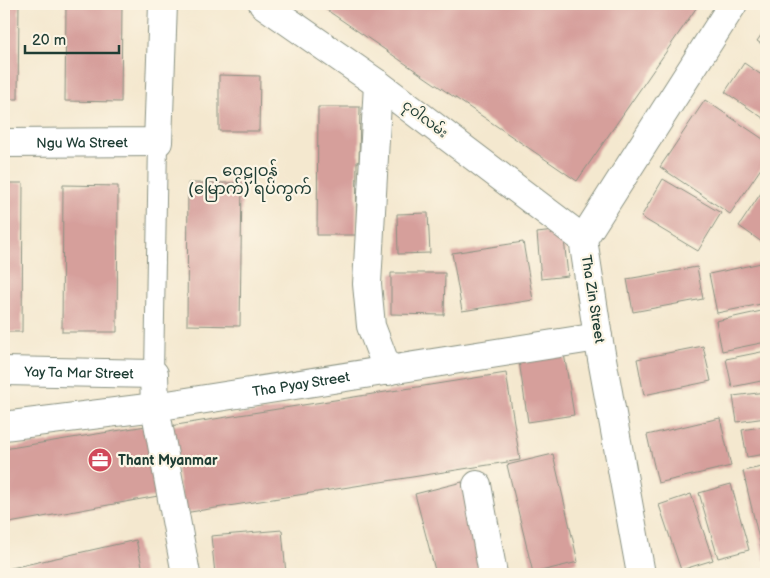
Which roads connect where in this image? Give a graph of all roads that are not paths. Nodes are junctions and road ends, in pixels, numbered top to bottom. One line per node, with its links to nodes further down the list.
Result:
1 (163, 4): 5 (street)
2 (263, 4): 4 (street, ငုဝါလမ်း)
3 (733, 4): 7 (street, Tha Zin Street)
4 (378, 84): 7 (street, ငုဝါလမ်း); 10 (street)
5 (158, 142): 6 (street, Ngu Wa Street); 11 (lane)
6 (4, 143)
7 (584, 239): 8 (street, Tha Zin Street)
8 (598, 337): 10 (street, Tha Pyay Street); 17 (street, Tha Zin Street)
9 (4, 371): 11 (street, Yay Ta Mar Street)
10 (388, 371): 12 (street, Tha Pyay Street)
11 (154, 374): 12 (street)
12 (156, 407): 13 (street, Tha Pyay Street); 15 (street)
13 (4, 426)
14 (477, 485): 16 (street)
15 (186, 574)
16 (493, 574)
17 (640, 574)

